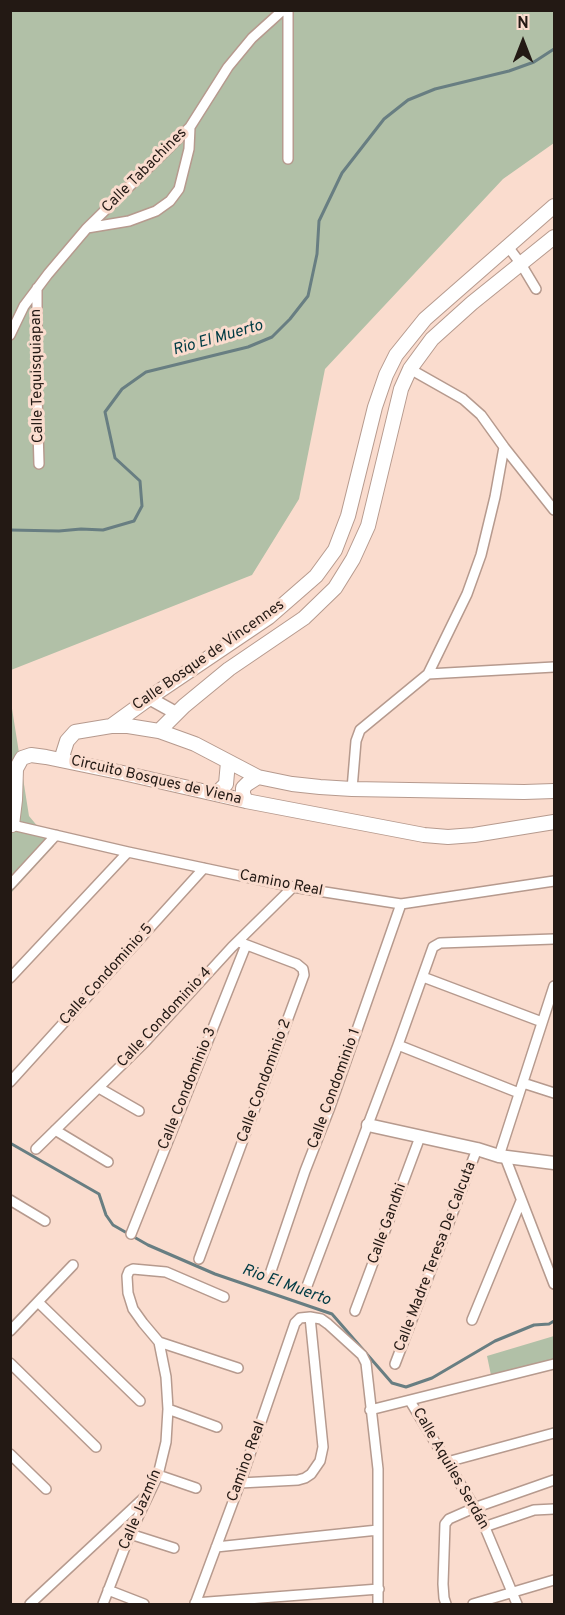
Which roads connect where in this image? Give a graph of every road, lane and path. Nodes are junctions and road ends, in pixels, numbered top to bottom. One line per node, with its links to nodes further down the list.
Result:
1 (283, 10): 3 (street, Calle Tabachines)
2 (288, 10): 4 (street)
3 (190, 127): 6 (street, Calle Tabachines); 6 (street)
4 (288, 159)
5 (555, 206): 8 (main road, Calle Bosque de Vincennes)
6 (87, 228): 10 (street, Calle Tabachines)
7 (555, 237): 9 (main road, Calle Bosque de Vincennes)
8 (509, 248): 9 (street); 19 (main road, Calle Bosque de Vincennes)
9 (521, 264): 11 (street); 13 (main road, Calle Bosque de Vincennes)
10 (37, 288): 12 (street, Calle Tabachines); 15 (street, Calle Tequisquiapan)
11 (536, 289)
12 (10, 335)
13 (411, 369): 14 (street); 20 (main road, Calle Bosque de Vincennes)
14 (504, 447): 16 (street); 18 (street)
15 (39, 464)
16 (555, 510)
17 (555, 667): 18 (street)
18 (428, 674): 26 (street)
19 (149, 698): 20 (street); 21 (main road, Calle Bosque de Vincennes)
20 (176, 713): 22 (main road, Calle Bosque de Vincennes)
21 (111, 726): 22 (main road, Circuito Bosques de Viena); 23 (main road, Circuito Bosques de Viena)
22 (159, 731): 24 (main road, Circuito Bosques de Viena)
23 (61, 760): 28 (main road, Circuito Bosques de Viena); 31 (main road)
24 (228, 762): 25 (main road, Circuito Bosques de Viena); 28 (main road)
25 (258, 777): 26 (main road, Circuito Bosques de Viena); 29 (main road)
26 (352, 789): 27 (main road, Circuito Bosques de Viena)
27 (555, 791)
28 (216, 794): 29 (main road, Circuito Bosques de Viena)
29 (246, 801): 30 (main road, Circuito Bosques de Viena)
30 (555, 822)
31 (11, 825): 32 (street, Camino Real)
32 (56, 835): 33 (street, Camino Real); 36 (street)
33 (128, 852): 34 (street, Camino Real); 42 (street)
34 (204, 868): 37 (street, Camino Real); 46 (street, Calle Condominio 5)
35 (555, 881): 38 (street, Camino Real)
36 (10, 885)
37 (293, 887): 38 (street, Camino Real); 40 (street, Calle Condominio 4)
38 (401, 904): 66 (street, Calle Condominio 1)
39 (555, 939): 41 (street)
40 (242, 943): 48 (street, Calle Condominio 4); 63 (street, Calle Condominio 3); 64 (street, Calle Condominio 2)
41 (423, 976): 44 (street); 45 (street)
42 (10, 978)
43 (555, 986): 44 (street)
44 (542, 1022): 47 (street)
45 (398, 1045): 49 (street); 52 (street)
46 (10, 1082)
47 (523, 1083): 49 (street); 50 (street)
48 (99, 1088): 51 (street); 53 (street, Calle Condominio 4)
49 (519, 1093): 57 (street)
50 (555, 1093)
51 (139, 1112)
52 (368, 1125): 54 (street); 68 (street)
53 (55, 1130): 55 (street, Calle Condominio 4); 58 (street)
54 (420, 1137): 56 (street); 71 (street, Calle Gandhi)
55 (36, 1149)
56 (477, 1149): 57 (street); 77 (street, Calle Madre Teresa De Calcuta)
57 (502, 1157): 59 (street); 61 (street)
58 (108, 1162)
59 (555, 1163)
60 (10, 1200): 62 (street)
61 (521, 1201): 67 (street); 73 (street)
62 (45, 1221)
63 (131, 1234)
64 (199, 1259)
65 (73, 1265): 70 (street)
66 (270, 1274)
67 (555, 1284)
68 (307, 1286)
69 (224, 1297): 75 (street)
70 (38, 1302): 74 (street); 80 (street)
71 (355, 1311)
72 (310, 1317): 83 (street); 91 (street, Camino Real); 91 (street)
73 (472, 1320)
74 (10, 1331)
75 (159, 1342): 79 (street); 82 (street, Calle Jazmín)
76 (10, 1363): 86 (street)
77 (395, 1364)
78 (555, 1364): 81 (street)
79 (238, 1368)
80 (140, 1401)
81 (410, 1401): 83 (street); 88 (street, Calle Aquiles Serdán)
82 (168, 1409): 84 (street); 89 (street, Calle Jazmín)
83 (370, 1410): 98 (street)
84 (217, 1427)
85 (555, 1433): 88 (street)
86 (96, 1447)
87 (10, 1454): 93 (street)
88 (447, 1462): 95 (street, Calle Aquiles Serdán)
89 (158, 1475): 92 (street); 94 (street, Calle Jazmín)
90 (555, 1480): 95 (street)
91 (240, 1483): 100 (street, Camino Real)
92 (196, 1488)
93 (46, 1489)
94 (150, 1492): 99 (street, Calle Jazmín); 107 (street)
95 (474, 1508): 97 (street, Calle Aquiles Serdán); 111 (street)
96 (555, 1509): 97 (street)
97 (484, 1527): 105 (street, Calle Aquiles Serdán)
98 (378, 1530): 100 (street); 103 (street)
99 (130, 1534): 101 (street); 104 (street, Calle Jazmín)
100 (216, 1547): 106 (street, Camino Real)
101 (174, 1548)
102 (555, 1580): 105 (street)
103 (379, 1589): 106 (street); 110 (street)
104 (108, 1590): 108 (street, Calle Jazmín); 109 (street)
105 (512, 1593): 112 (street); 113 (street, Calle Aquiles Serdán)
106 (195, 1604)
107 (30, 1605)
108 (103, 1605)
109 (144, 1605)
110 (378, 1605)
111 (446, 1605)
112 (473, 1605)
113 (517, 1605)

